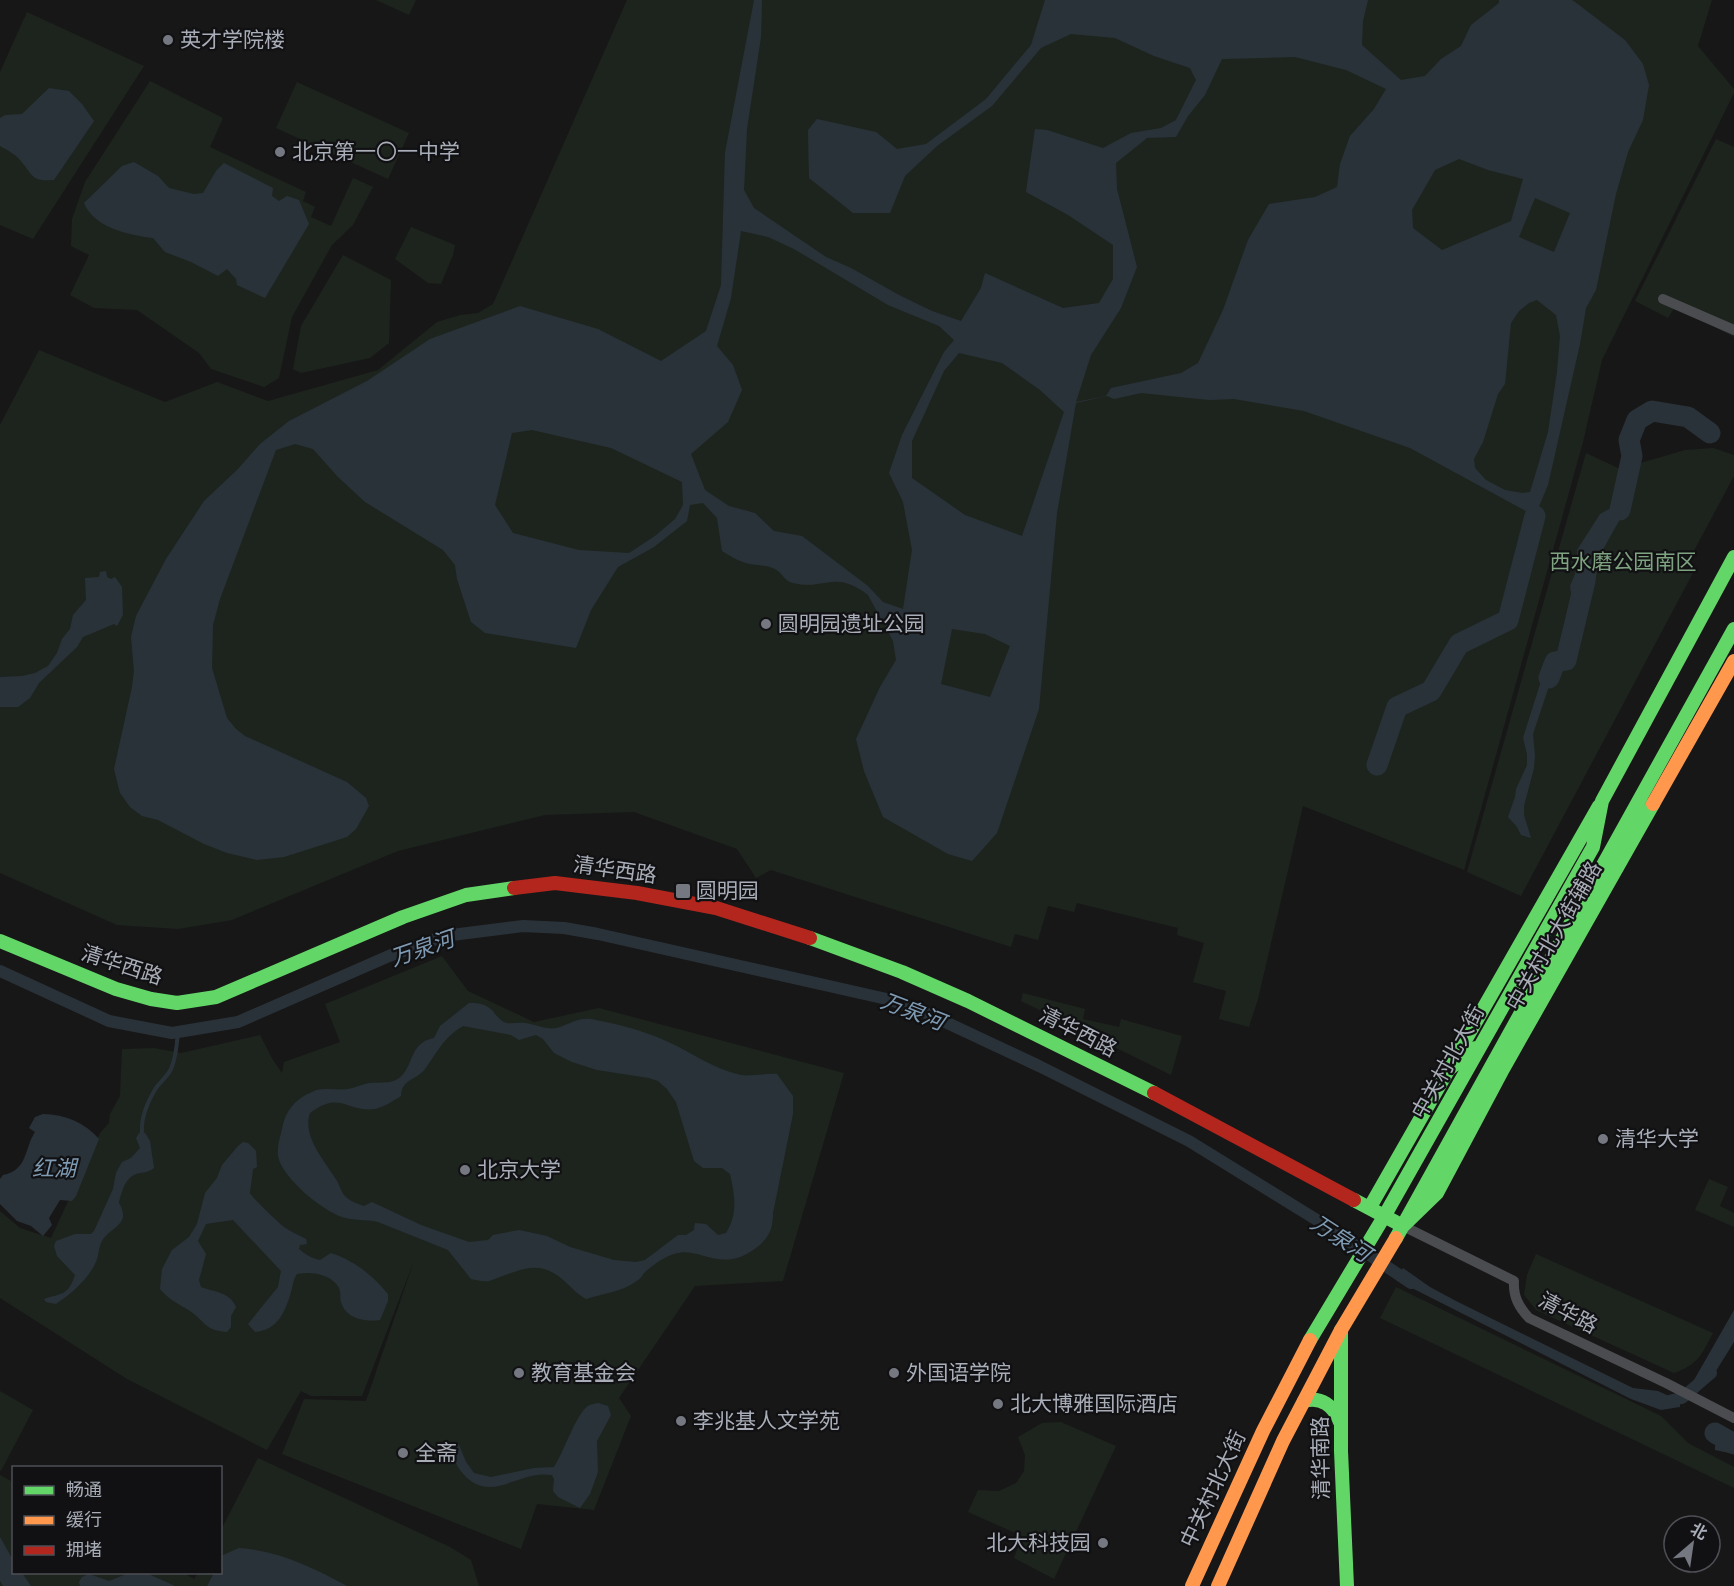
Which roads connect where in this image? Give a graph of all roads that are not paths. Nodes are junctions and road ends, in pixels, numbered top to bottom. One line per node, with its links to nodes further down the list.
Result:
1 (1662, 299): 2 (street)
2 (1734, 330)
3 (1734, 557): 6 (main road, 中关村北大街)
4 (1734, 629): 12 (main road, 中关村北大街)
5 (1734, 662): 12 (main road, 中关村北大街辅路)
6 (1602, 801): 8 (main road, 中关村北大街); 9 (main road, 中关村北大街辅路)
7 (0, 941): 10 (main road, 清华西路)
8 (1482, 1044): 9 (main road); 11 (main road, 中关村北大街)
9 (1449, 1069): 10 (main road, 中关村北大街辅路)
10 (1370, 1207): 11 (main road, 清华西路)
11 (1385, 1215): 12 (main road, 清华西路); 17 (main road, 中关村北大街)
12 (1404, 1226): 13 (main road, 中关村北大街); 15 (street, 清华路)
13 (1341, 1330): 14 (main road, 中关村北大街); 16 (main road, 清华南路)
14 (1304, 1401): 16 (main road); 18 (main road, 中关村北大街)
15 (1734, 1418)
16 (1341, 1427): 19 (main road, 清华南路)
17 (1192, 1586)
18 (1218, 1586)
19 (1347, 1586)

